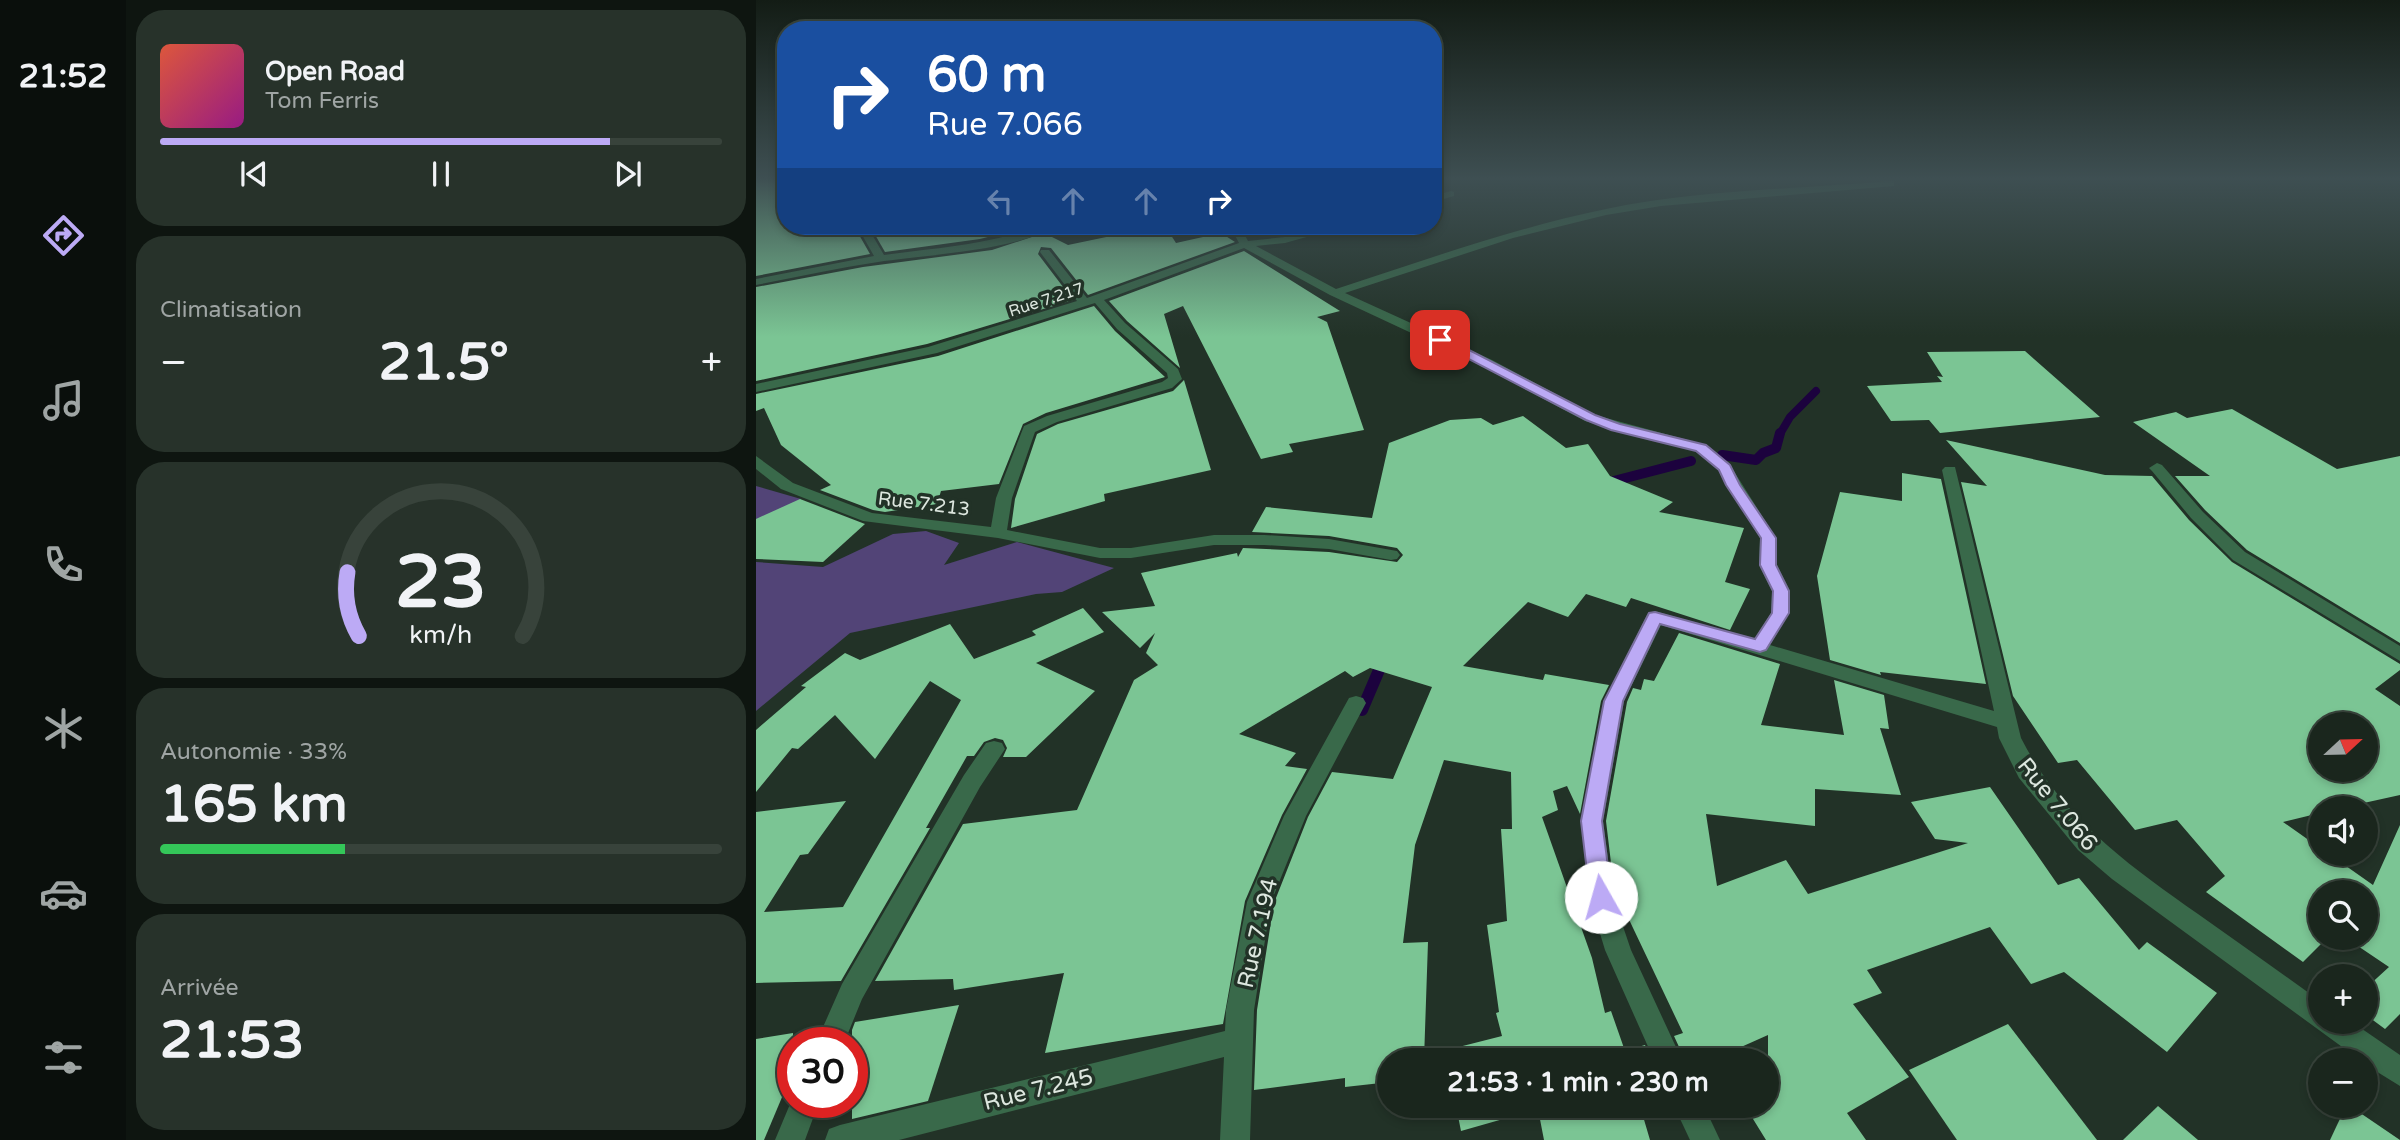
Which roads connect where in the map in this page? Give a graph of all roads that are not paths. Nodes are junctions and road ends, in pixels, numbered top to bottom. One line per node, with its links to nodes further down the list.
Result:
1 (1528, 231): 10 (street)
2 (867, 235): 8 (street)
3 (1025, 235): 8 (street)
4 (1240, 235): 6 (street)
5 (1304, 235): 6 (street, Rue 7.217)
6 (1245, 244): 10 (street); 11 (street, Rue 7.217)
7 (1045, 253): 11 (street)
8 (880, 258): 9 (street)
9 (756, 282)
10 (1335, 293): 18 (street)
11 (1090, 301): 12 (street, Rue 7.217); 16 (street)
12 (756, 388)
13 (756, 461): 16 (street, Rue 7.213)
14 (2157, 468): 19 (street)
15 (1950, 470): 21 (street, Rue 7.066)
16 (998, 533): 17 (street, Rue 7.213)
17 (1391, 555)
18 (1760, 646): 21 (street); 27 (street)
19 (2400, 655)
20 (1356, 703): 26 (street, Rue 7.194)
21 (2007, 722): 23 (street, Rue 7.066)
22 (994, 749): 24 (street)
23 (2308, 1007)
24 (837, 1027)
25 (2346, 1034): 28 (street)
26 (1237, 1041): 32 (street, Rue 7.245); 33 (street, Rue 7.194)
27 (1663, 1048)
28 (2400, 1072)
29 (799, 1118): 31 (street)
30 (1695, 1118): 34 (street)
31 (790, 1140)
32 (840, 1140)
33 (1235, 1140)
34 (1705, 1140)

